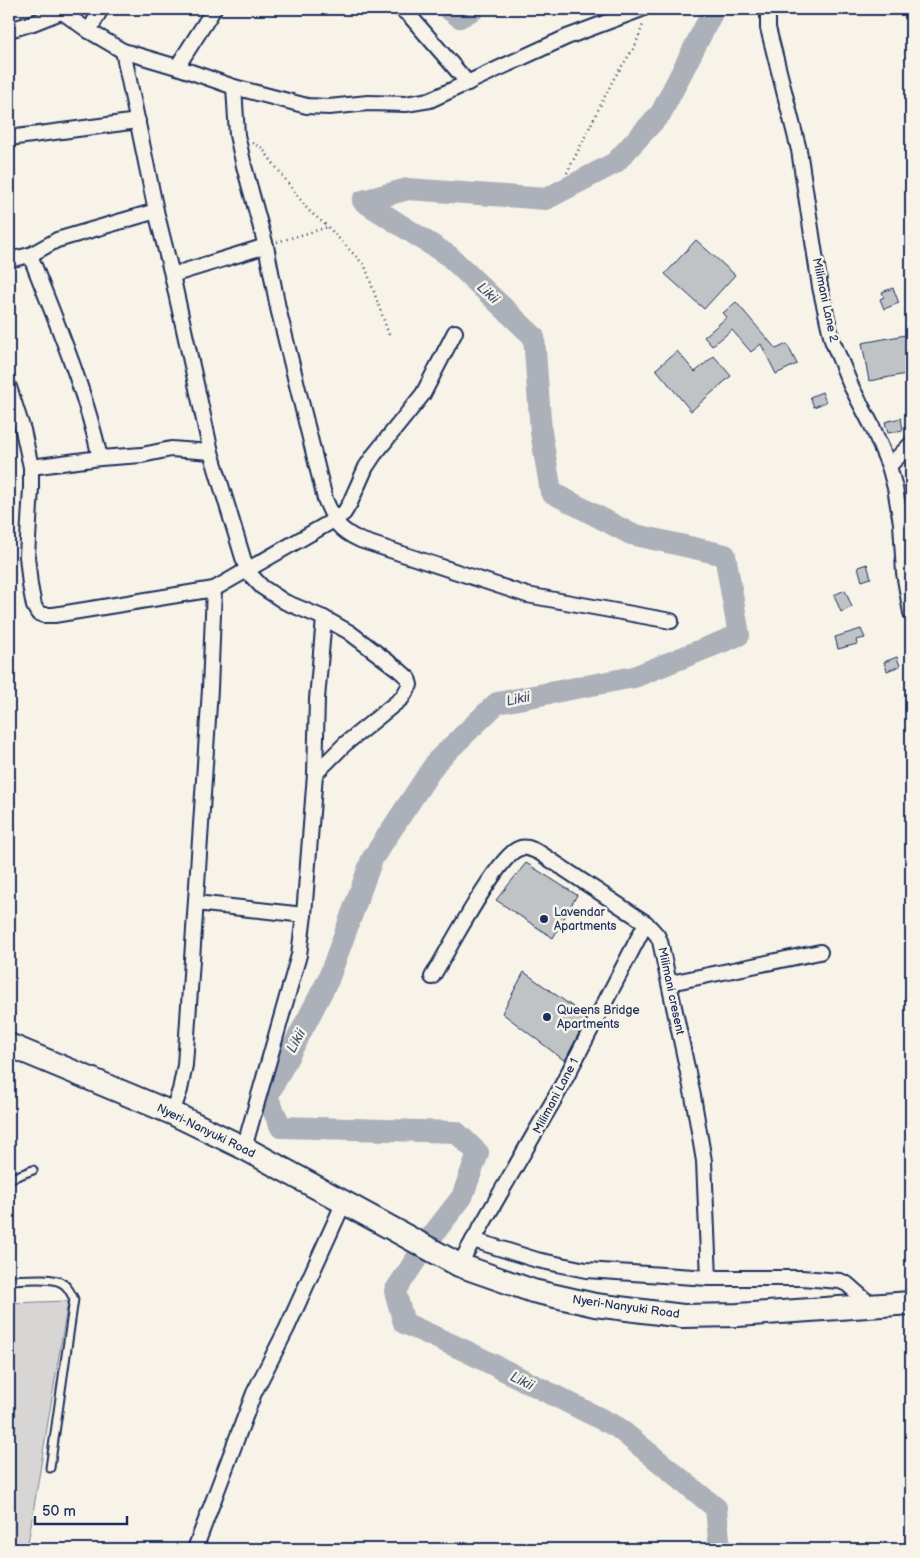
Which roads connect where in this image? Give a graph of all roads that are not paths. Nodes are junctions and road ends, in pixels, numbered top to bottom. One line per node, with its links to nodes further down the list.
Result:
1 (101, 9): 8 (street)
2 (214, 9): 10 (street)
3 (401, 9): 11 (street)
4 (768, 9): 25 (street, Milimani Lane 2)
5 (60, 10): 7 (street); 8 (street)
6 (643, 13): 11 (street)
7 (9, 30)
8 (89, 31): 9 (street)
9 (123, 51): 10 (street); 13 (street)
10 (177, 67): 12 (street)
11 (468, 83): 12 (street)
12 (234, 87): 16 (street)
13 (138, 121): 14 (street); 15 (street)
14 (9, 138)
15 (156, 212): 17 (street); 19 (street)
16 (266, 246): 19 (street); 27 (street)
17 (30, 255): 18 (street); 24 (street)
18 (9, 260)
19 (172, 275): 23 (street)
20 (455, 332): 27 (street)
21 (9, 387): 26 (street)
22 (911, 444): 25 (street)
23 (211, 452): 24 (street); 28 (street)
24 (100, 458): 26 (street)
25 (889, 466): 30 (street, Milimani Lane 2)
26 (31, 467): 29 (street)
27 (334, 520): 28 (street); 32 (street)
28 (247, 571): 29 (street); 31 (street)
29 (214, 589): 34 (street)
30 (911, 613)
31 (324, 618): 33 (street); 33 (street)
32 (671, 621)
33 (315, 774): 35 (street)
34 (196, 903): 35 (street); 41 (street)
35 (304, 915): 42 (street)
36 (646, 923): 38 (street, Milimani cresent); 39 (street, Milimani cresent); 46 (street, Milimani Lane 1)
37 (820, 952): 39 (street)
38 (432, 977)
39 (670, 983): 48 (street, Milimani cresent)
40 (9, 1045): 41 (highway, Nyeri-Nanyuki Road)
41 (172, 1113): 42 (highway, Nyeri-Nanyuki Road)
42 (244, 1148): 45 (highway, Nyeri-Nanyuki Road)
43 (33, 1170): 44 (lane)
44 (9, 1178)
45 (344, 1202): 47 (highway, Nyeri-Nanyuki Road); 53 (street)
46 (473, 1240): 47 (street, Milimani Lane 1); 48 (street)
47 (459, 1264): 51 (highway, Nyeri-Nanyuki Road)
48 (709, 1278): 51 (street)
49 (9, 1280): 52 (lane)
50 (911, 1303): 51 (highway, Nyeri-Nanyuki Road)
51 (871, 1305)
52 (50, 1468)
53 (195, 1549)

